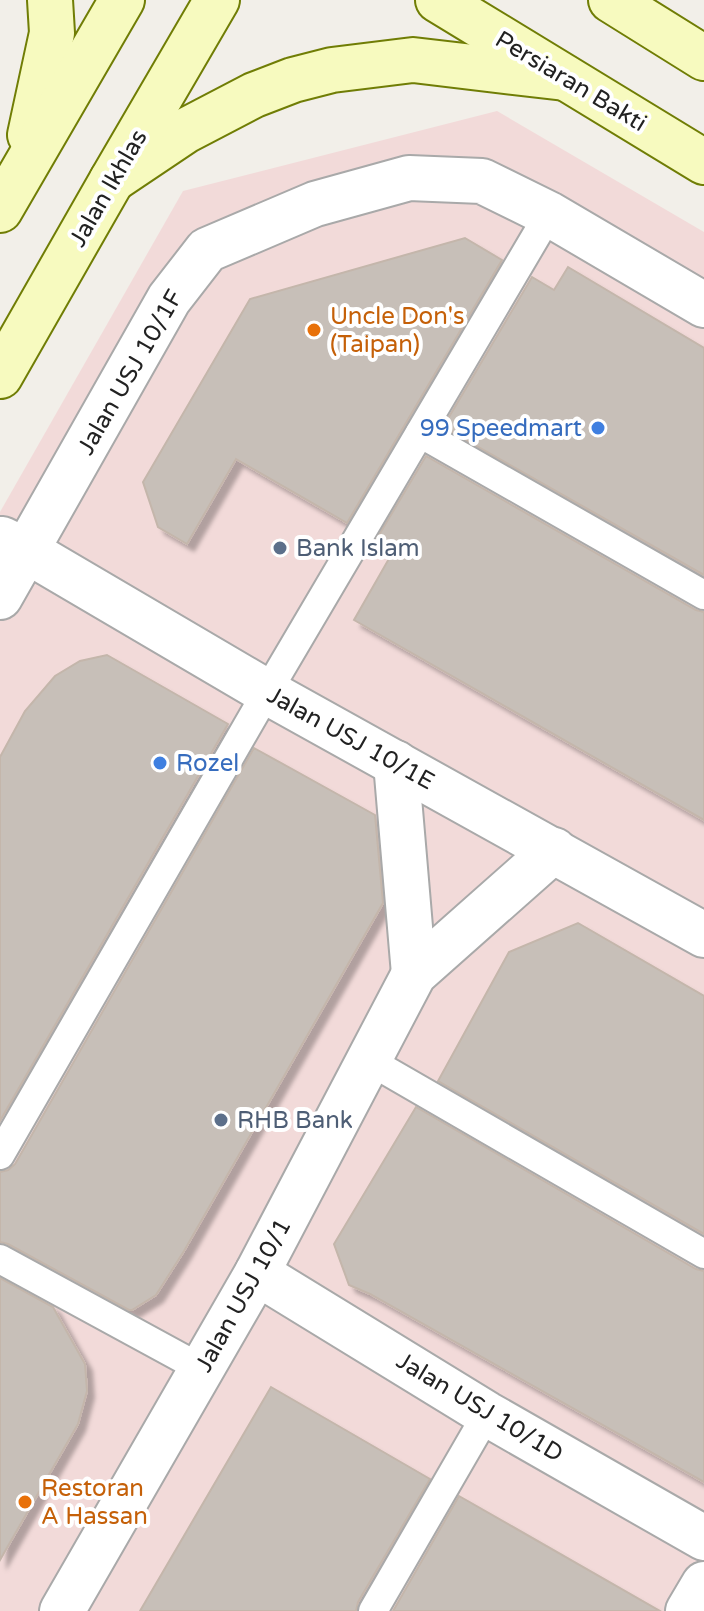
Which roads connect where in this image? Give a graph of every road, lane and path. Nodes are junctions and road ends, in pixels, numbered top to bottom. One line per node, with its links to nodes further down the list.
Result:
1 (50, 0): 9 (street)
2 (122, 0): 9 (street)
3 (217, 0): 10 (street, Jalan Ikhlas)
4 (438, 0): 7 (street, Persiaran Bakti)
5 (611, 0): 6 (street)
6 (704, 58)
7 (565, 78): 8 (street, Persiaran Bakti); 10 (street)
8 (704, 162)
9 (23, 172): 11 (street)
10 (112, 180): 14 (street, Jalan Ikhlas)
11 (0, 210)
12 (549, 214): 13 (street, Jalan USJ 10/1F); 15 (lane); 16 (street, Jalan USJ 10/1F)
13 (704, 305)
14 (0, 376)
15 (420, 433): 17 (lane); 19 (lane)
16 (14, 544): 18 (street, Jalan USJ 10/1F); 19 (street, Jalan USJ 10/1E)
17 (704, 595)
18 (0, 597)
19 (267, 692): 20 (street, Jalan USJ 10/1E); 25 (lane)
20 (396, 763): 21 (street, Jalan USJ 10/1E); 23 (street)
21 (554, 850): 22 (street, Jalan USJ 10/1E); 23 (street, Jalan USJ 10/1)
22 (704, 935)
23 (414, 974): 24 (street, Jalan USJ 10/1)
24 (368, 1060): 26 (lane); 28 (street, Jalan USJ 10/1)
25 (0, 1155)
26 (704, 1254)
27 (0, 1259): 29 (lane)
28 (257, 1273): 29 (street, Jalan USJ 10/1); 30 (street, Jalan USJ 10/1D)
29 (202, 1369): 33 (street, Jalan USJ 10/1)
30 (487, 1414): 31 (street, Jalan USJ 10/1D); 34 (lane)
31 (704, 1538)
32 (704, 1584): 35 (street)
33 (62, 1611)
34 (373, 1611)
35 (688, 1611)

